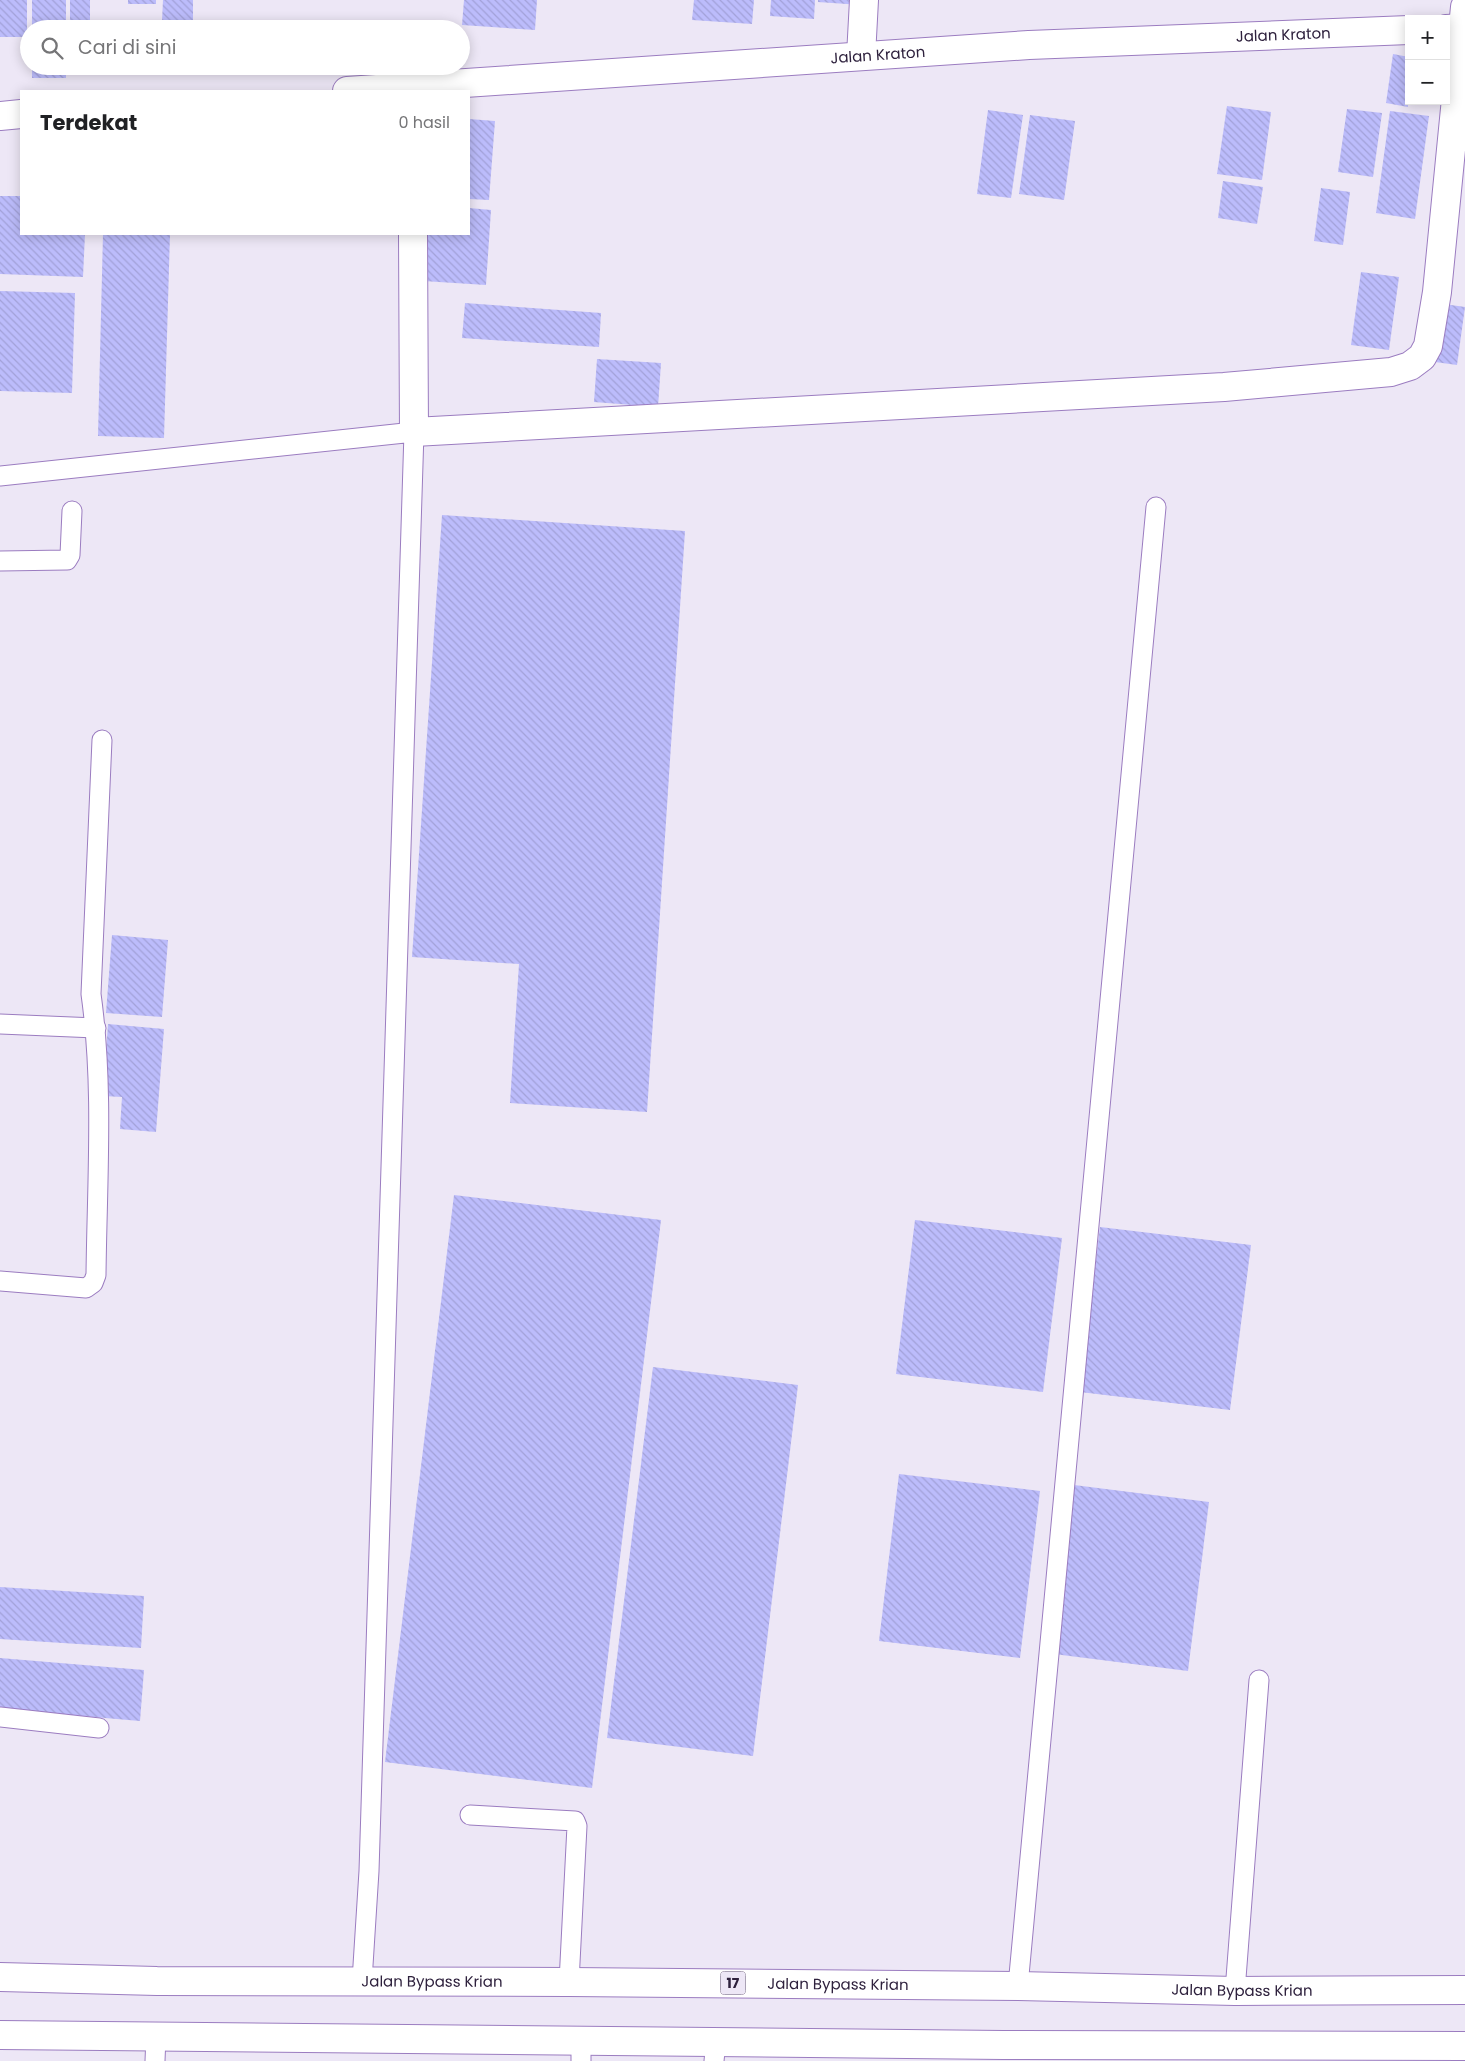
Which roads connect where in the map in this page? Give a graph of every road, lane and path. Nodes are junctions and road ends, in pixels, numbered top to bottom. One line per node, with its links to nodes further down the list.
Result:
1 (864, 0): 4 (main road)
2 (1460, 23): 10 (main road)
3 (1405, 30): 4 (main road, Jalan Kraton)
4 (861, 56): 5 (main road, Jalan Kraton)
5 (412, 89): 6 (main road, Jalan Kraton)
6 (380, 90)
7 (20, 114): 8 (main road)
8 (0, 116)
9 (413, 235): 10 (main road)
10 (414, 432): 11 (lane); 24 (lane)
11 (0, 476)
12 (1156, 507): 26 (lane)
13 (72, 511): 14 (lane)
14 (0, 562)
15 (102, 740): 17 (lane)
16 (0, 1024): 17 (lane)
17 (96, 1028): 18 (lane)
18 (0, 1281)
19 (1259, 1680): 28 (lane)
20 (0, 1717): 21 (lane)
21 (99, 1728)
22 (470, 1815): 25 (lane)
23 (0, 1977): 24 (main road, Jalan Bypass Krian / 17)
24 (362, 1981): 25 (main road, Jalan Bypass Krian / 17)
25 (568, 1982): 26 (main road, Jalan Bypass Krian / 17)
26 (1018, 1986): 28 (main road, Jalan Bypass Krian / 17)
27 (1465, 1990): 28 (main road, Jalan Bypass Krian / 17)
28 (1235, 1991)
29 (0, 2035): 31 (main road)
30 (1465, 2046): 35 (main road)
31 (156, 2048): 32 (main road)
32 (581, 2051): 33 (main road)
33 (715, 2051): 34 (main road)
34 (1003, 2053): 35 (main road)
35 (1163, 2053)

